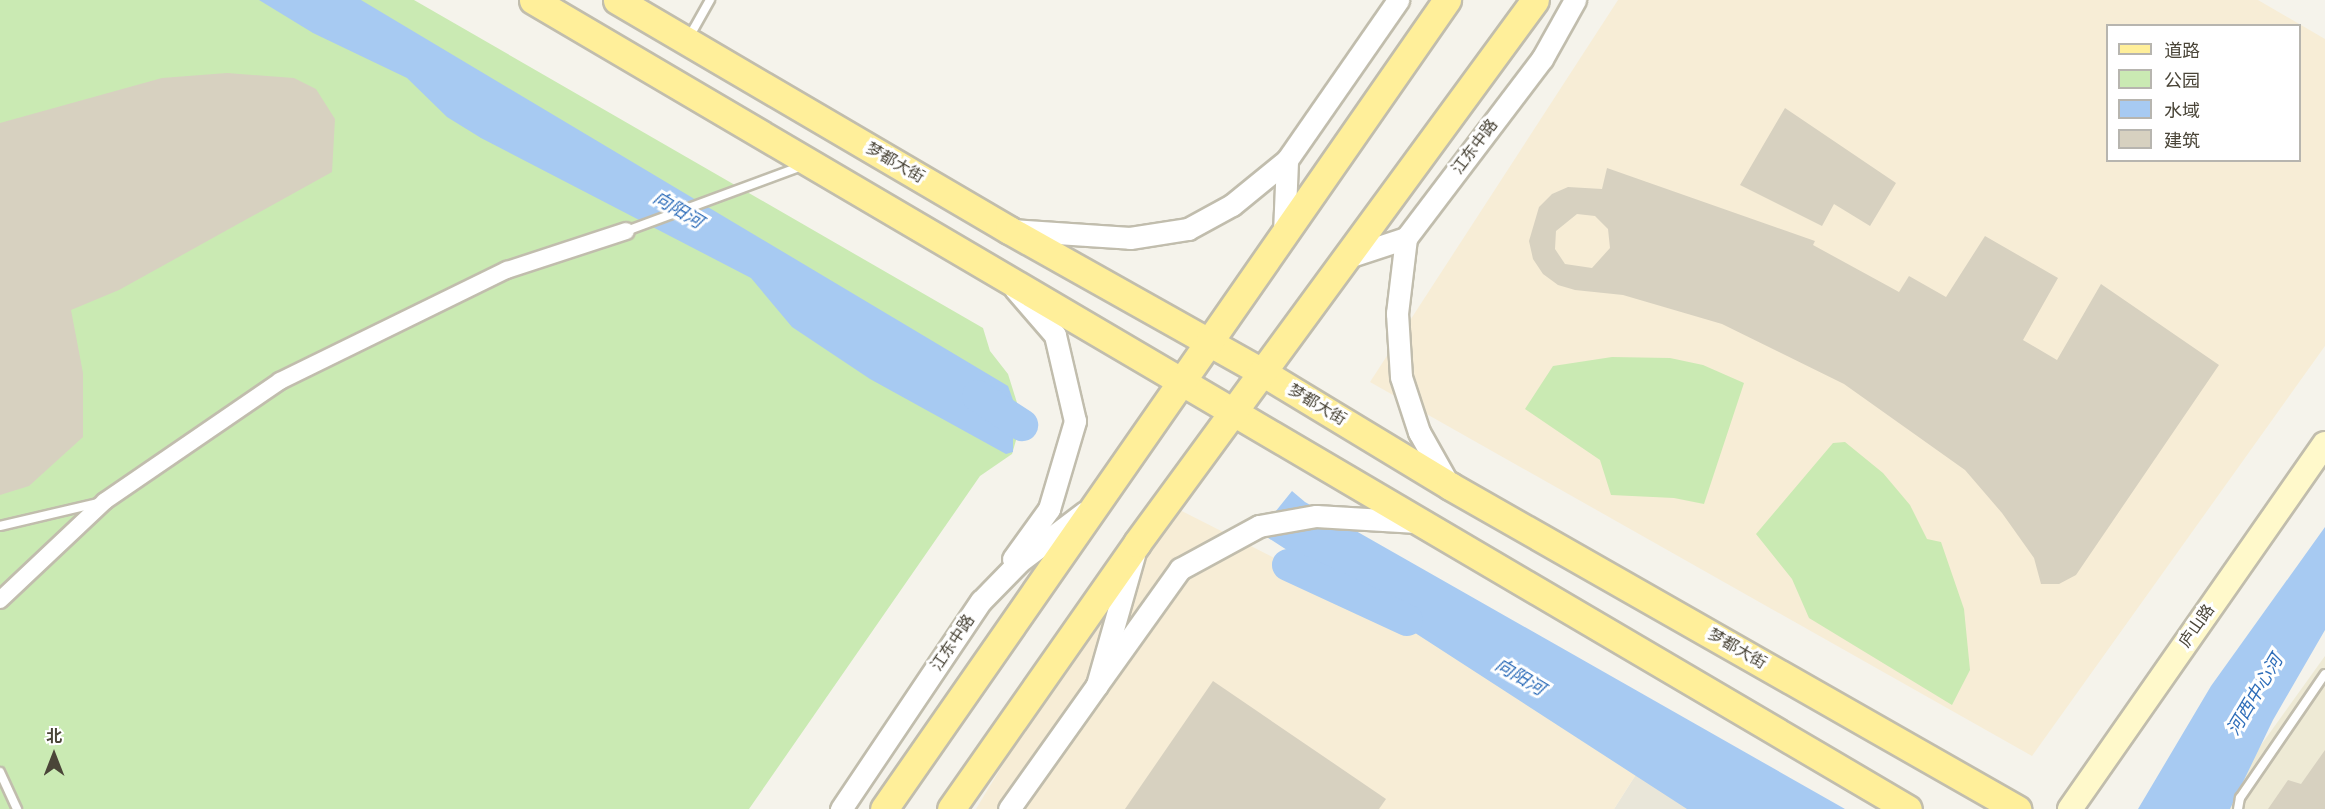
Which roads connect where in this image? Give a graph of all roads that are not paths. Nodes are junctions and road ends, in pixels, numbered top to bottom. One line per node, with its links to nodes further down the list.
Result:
1 (533, 0): 10 (main road)
2 (617, 0): 8 (main road, 梦都大街)
3 (710, 0): 8 (lane)
4 (1398, 0): 9 (street)
5 (1447, 0): 13 (main road, 江东中路)
6 (1534, 0): 15 (main road)
7 (1575, 0): 14 (street, 江东中路)
8 (687, 41): 11 (main road, 梦都大街)
9 (1287, 160): 11 (street); 13 (street)
10 (811, 163): 12 (lane); 16 (main road)
11 (1009, 230): 17 (main road, 梦都大街)
12 (626, 231): 23 (street)
13 (1284, 233): 17 (main road, 江东中路)
14 (1406, 238): 15 (street); 22 (street)
15 (1345, 258): 18 (main road)
16 (1003, 275): 19 (main road); 29 (street)
17 (1207, 342): 18 (main road, 梦都大街); 19 (main road, 江东中路)
18 (1262, 372): 20 (main road); 22 (main road, 梦都大街)
19 (1182, 380): 20 (main road); 24 (main road, 江东中路)
20 (1233, 411): 25 (main road); 27 (main road)
21 (2325, 444): 40 (main road, 庐山路)
22 (1450, 486): 39 (main road, 梦都大街)
23 (105, 501): 26 (lane); 28 (street)
24 (1095, 504): 29 (street, 江东中路); 35 (main road, 江东中路)
25 (1420, 522): 31 (street); 38 (main road)
26 (0, 526)
27 (1137, 543): 31 (street); 36 (main road)
28 (0, 600)
29 (981, 601): 34 (street, 江东中路)
30 (2325, 674): 41 (lane)
31 (1097, 685): 37 (street)
32 (0, 771): 33 (lane)
33 (16, 809)
34 (841, 809)
35 (884, 809)
36 (951, 809)
37 (1010, 809)
38 (1908, 809)
39 (2017, 809)
40 (2070, 809)
41 (2238, 809)

